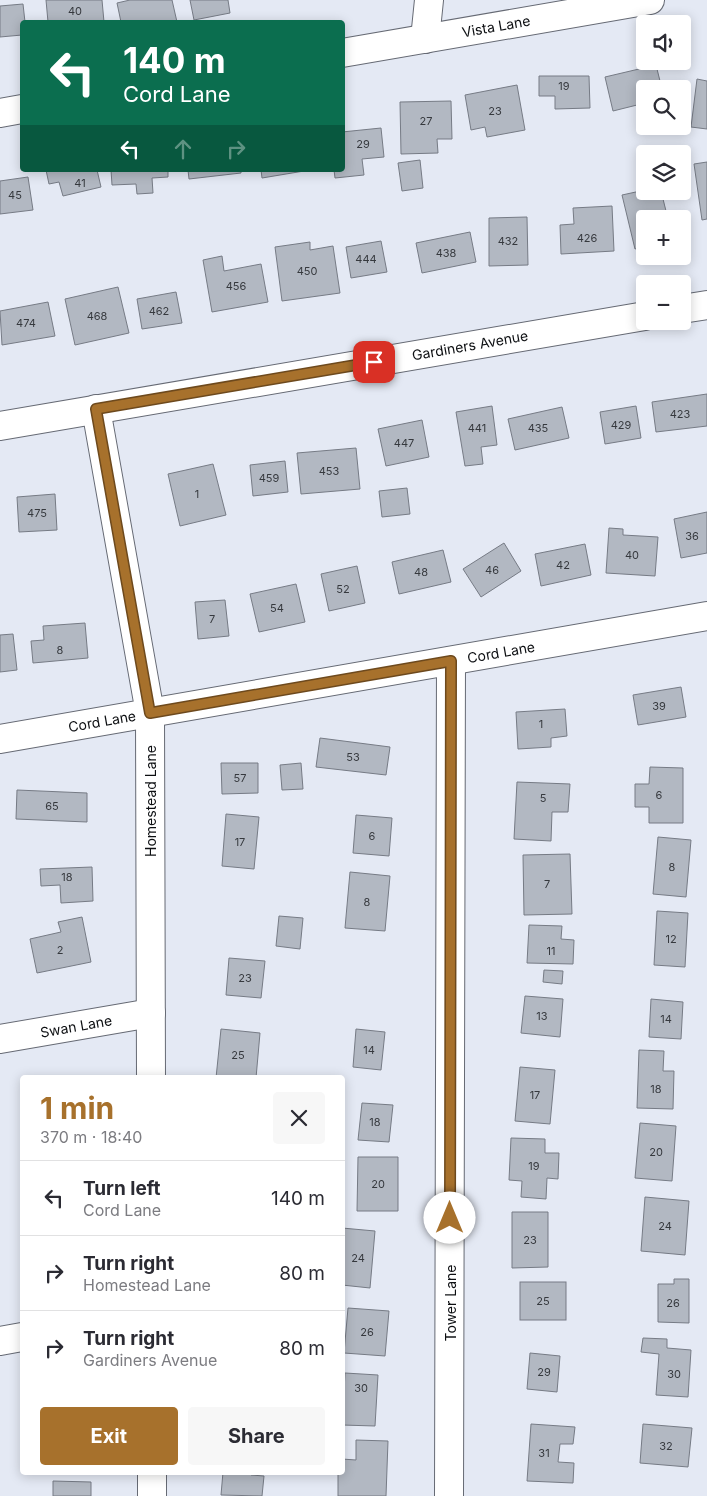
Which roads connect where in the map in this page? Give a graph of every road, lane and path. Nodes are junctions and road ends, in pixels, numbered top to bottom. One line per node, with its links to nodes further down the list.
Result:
1 (429, 0): 3 (street)
2 (650, 0): 3 (street, Vista Lane)
3 (425, 39): 4 (street, Vista Lane)
4 (345, 52)
5 (20, 109): 6 (street)
6 (0, 113)
7 (707, 305): 8 (street)
8 (691, 308)
9 (636, 318): 10 (street, Gardiners Avenue)
10 (96, 409): 11 (street, Gardiners Avenue); 14 (street, Homestead Lane)
11 (0, 426)
12 (707, 616): 13 (street, Cord Lane)
13 (451, 661): 14 (street, Cord Lane); 23 (street, Tower Lane)
14 (150, 713): 15 (street, Cord Lane); 16 (street, Homestead Lane)
15 (0, 739)
16 (151, 1013): 17 (street, Swan Lane); 18 (street, Homestead Lane)
17 (0, 1039)
18 (151, 1075)
19 (20, 1337): 20 (street)
20 (0, 1341)
21 (152, 1475): 22 (street)
22 (152, 1496)
23 (449, 1496)

